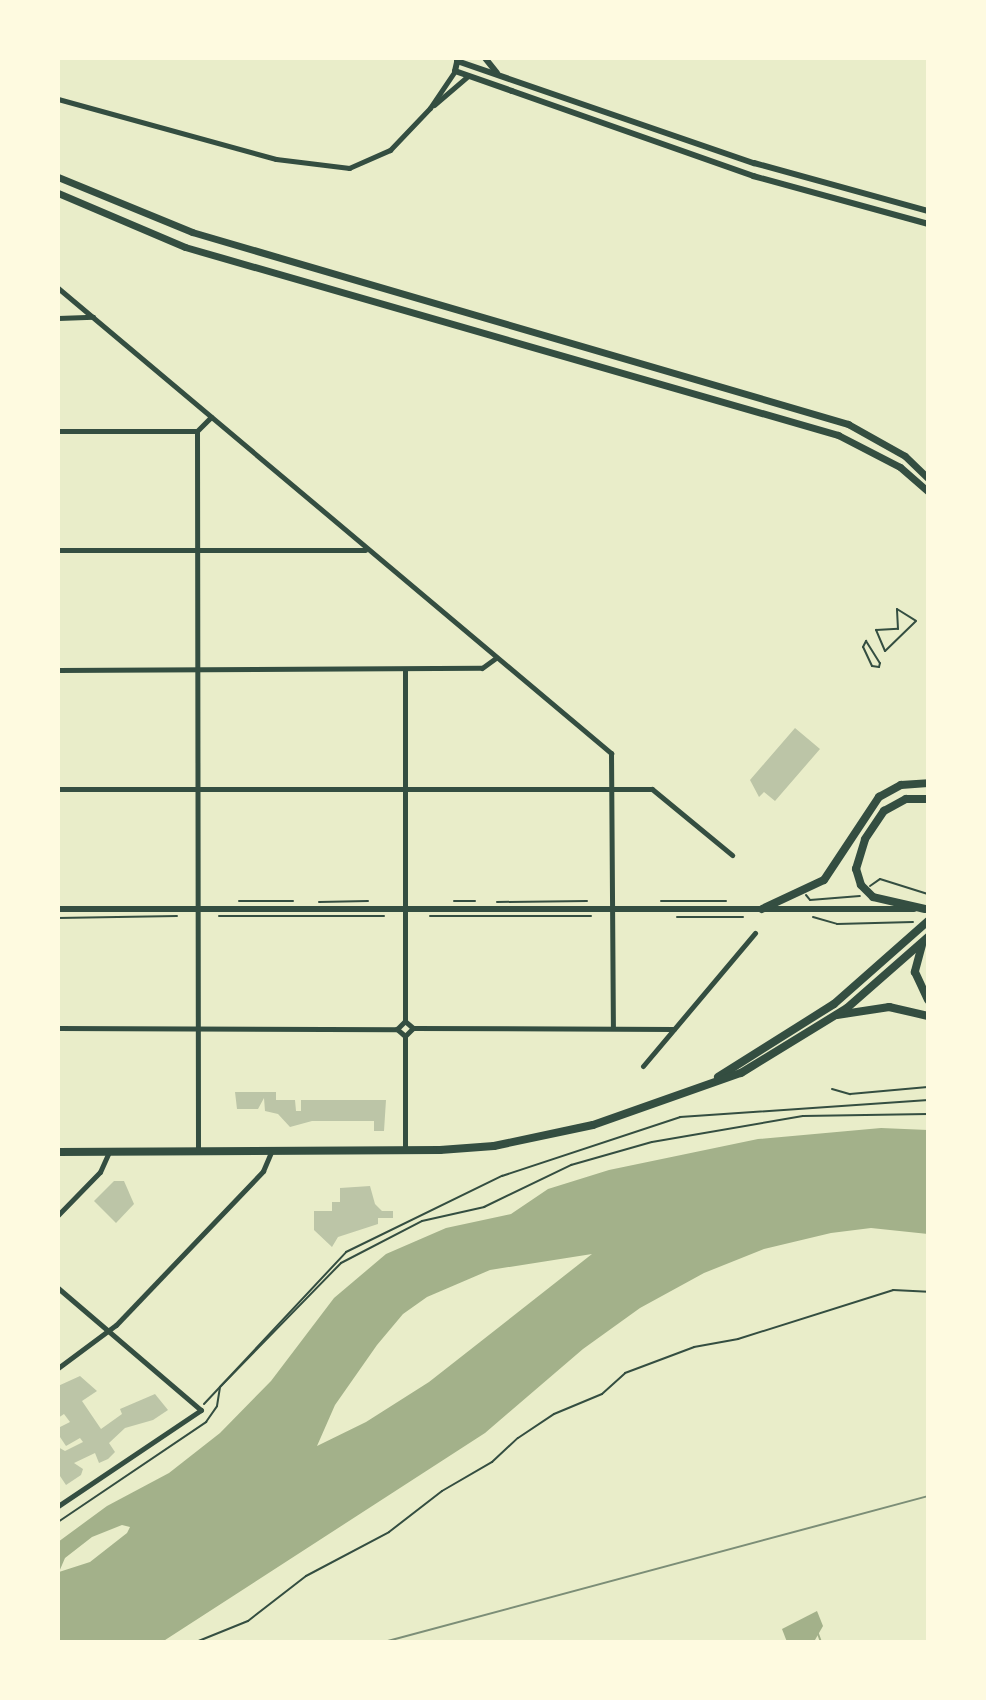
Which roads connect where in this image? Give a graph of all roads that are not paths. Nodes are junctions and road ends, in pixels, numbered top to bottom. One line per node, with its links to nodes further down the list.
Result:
1 (485, 58): 6 (street)
2 (458, 59): 3 (street); 4 (street)
3 (469, 61): 5 (street); 6 (street)
4 (455, 71): 5 (street); 8 (street)
5 (468, 76): 8 (street); 12 (street)
6 (499, 76): 11 (street)
7 (58, 99): 8 (street)
8 (430, 108)
9 (58, 177): 19 (main road)
10 (58, 193): 20 (main road)
11 (928, 211)
12 (928, 224)
13 (58, 288): 14 (street)
14 (93, 317): 15 (street); 16 (street)
15 (58, 318)
16 (211, 417): 18 (street); 22 (street)
17 (58, 431): 18 (street)
18 (197, 431): 23 (street)
19 (928, 478)
20 (928, 491)
21 (58, 550): 23 (street)
22 (367, 550): 23 (street); 24 (street)
23 (197, 551): 26 (street)
24 (496, 658): 27 (street); 32 (street)
25 (58, 670): 26 (street)
26 (198, 670): 27 (street); 30 (street)
27 (405, 670): 31 (street)
28 (928, 783): 40 (highway)
29 (58, 789): 30 (street)
30 (198, 789): 31 (street); 39 (street)
31 (406, 789): 32 (street); 36 (street)
32 (613, 789): 34 (street); 37 (street)
33 (928, 799): 38 (highway)
34 (732, 855)
35 (58, 909): 39 (street)
36 (405, 909): 37 (street); 39 (street); 47 (street)
37 (613, 909): 40 (street); 48 (street)
38 (927, 909): 40 (street)
39 (198, 910): 50 (street)
40 (759, 913)
41 (928, 921): 56 (highway)
42 (755, 933): 53 (street)
43 (926, 939): 44 (highway); 45 (highway)
44 (928, 1000)
45 (837, 1015): 46 (highway); 56 (highway)
46 (928, 1016)
47 (405, 1021): 51 (street); 52 (street)
48 (613, 1027): 51 (street); 53 (street)
49 (58, 1028): 50 (street)
50 (197, 1028): 52 (street); 62 (street)
51 (413, 1028): 54 (street)
52 (397, 1029): 54 (street)
53 (674, 1029): 55 (street)
54 (405, 1036): 59 (street)
55 (643, 1066)
56 (711, 1083): 59 (highway)
57 (928, 1087): 58 (lane)
58 (832, 1089)
59 (405, 1151): 63 (highway)
60 (58, 1152): 61 (highway)
61 (109, 1152): 62 (highway); 64 (street)
62 (198, 1152): 63 (highway)
63 (271, 1152): 66 (street)
64 (58, 1215)
65 (58, 1288): 66 (street)
66 (110, 1330): 67 (street); 68 (street)
67 (58, 1368)
68 (58, 1506)

